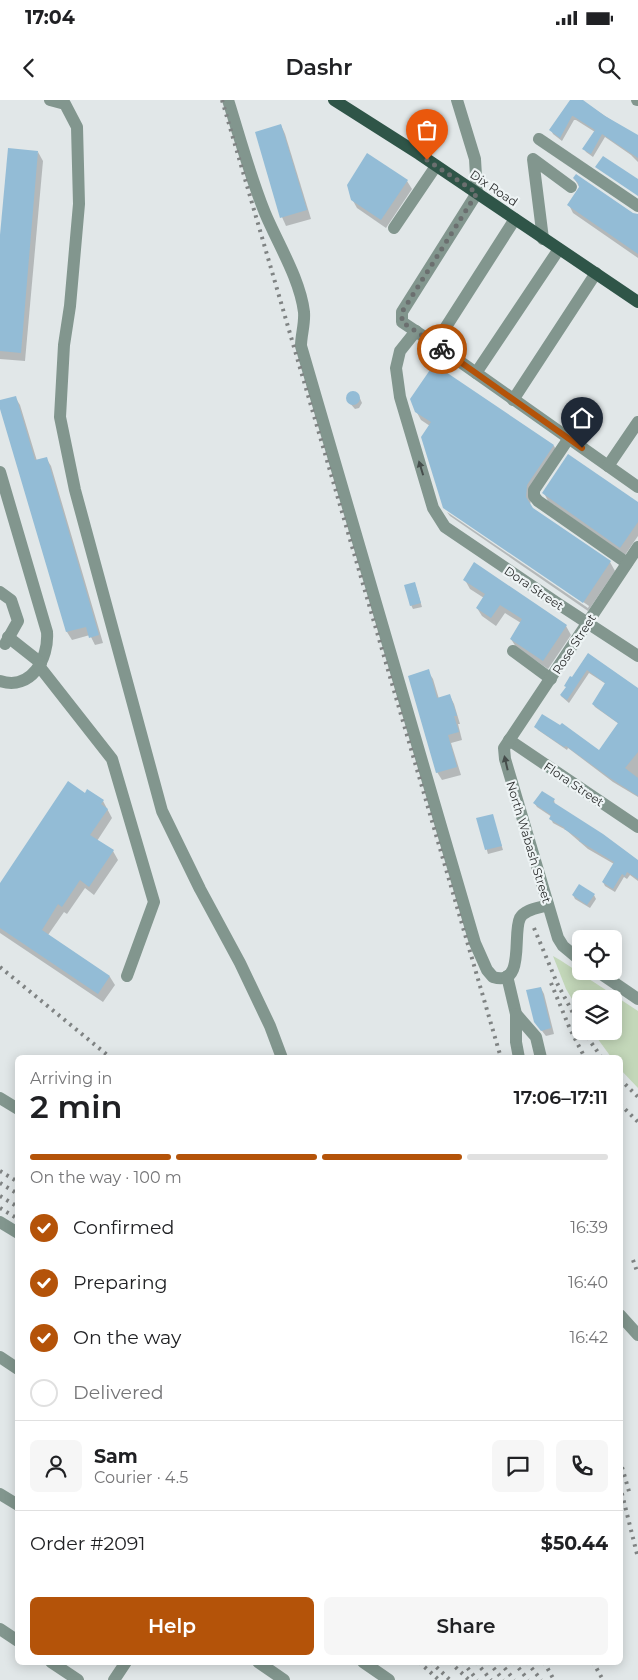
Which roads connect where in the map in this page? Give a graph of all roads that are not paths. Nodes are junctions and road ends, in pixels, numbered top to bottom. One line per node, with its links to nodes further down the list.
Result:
1 (50, 100): 43 (street)
2 (228, 100): 39 (street)
3 (334, 100): 6 (main road, Dix Road)
4 (457, 100): 8 (street)
5 (539, 139): 9 (street)
6 (436, 166): 8 (main road, Dix Road); 11 (street)
7 (571, 187): 12 (street)
8 (477, 193): 10 (main road, Dix Road); 16 (street)
9 (638, 206)
10 (515, 219): 12 (main road, Dix Road); 17 (street)
11 (394, 228)
12 (543, 239): 13 (main road, Dix Road)
13 (560, 249): 14 (main road, Dix Road); 18 (street)
14 (596, 273): 15 (main road, Dix Road); 19 (street)
15 (638, 302)
16 (416, 331): 17 (street); 28 (street, Dora Street, one-way to 16)
17 (435, 344): 18 (street)
18 (476, 373): 19 (street)
19 (513, 400): 21 (street)
20 (638, 422): 22 (street)
21 (568, 438): 22 (street); 26 (street)
22 (608, 466): 24 (street)
23 (0, 472): 31 (street)
24 (638, 487)
25 (638, 547): 26 (street, Rose Street)
26 (627, 563): 28 (street, Rose Street)
27 (0, 592): 31 (street)
28 (587, 622): 30 (street, Dora Street); 32 (street, Rose Street)
29 (513, 651): 32 (street)
30 (638, 656)
31 (40, 665): 33 (street); 38 (street)
32 (551, 679): 34 (street, Rose Street)
33 (0, 681)
34 (509, 740): 35 (street, Flora Street); 36 (street, North Wabash Street, one-way to 34)
35 (638, 827)
36 (548, 905): 37 (street, North Wabash Street); 39 (street)
37 (572, 955)
38 (128, 976)
39 (507, 976): 42 (street)
40 (610, 980): 41 (street)
41 (638, 999)
42 (516, 1014): 44 (street); 45 (street)
43 (281, 1055)
44 (518, 1055)
45 (540, 1055)
46 (0, 1098): 47 (street)
47 (15, 1107)
48 (0, 1222): 49 (street)
49 (15, 1231)
50 (623, 1318): 51 (street)
51 (638, 1335)
52 (0, 1357): 53 (street)
53 (15, 1367)
54 (0, 1494): 55 (street)
55 (15, 1503)
56 (0, 1629): 57 (street)
57 (15, 1639)
58 (56, 1665): 62 (street)
59 (124, 1665): 63 (street)
60 (262, 1665): 64 (street)
61 (367, 1665): 65 (street)
62 (78, 1680)
63 (114, 1680)
64 (284, 1680)
65 (389, 1680)

